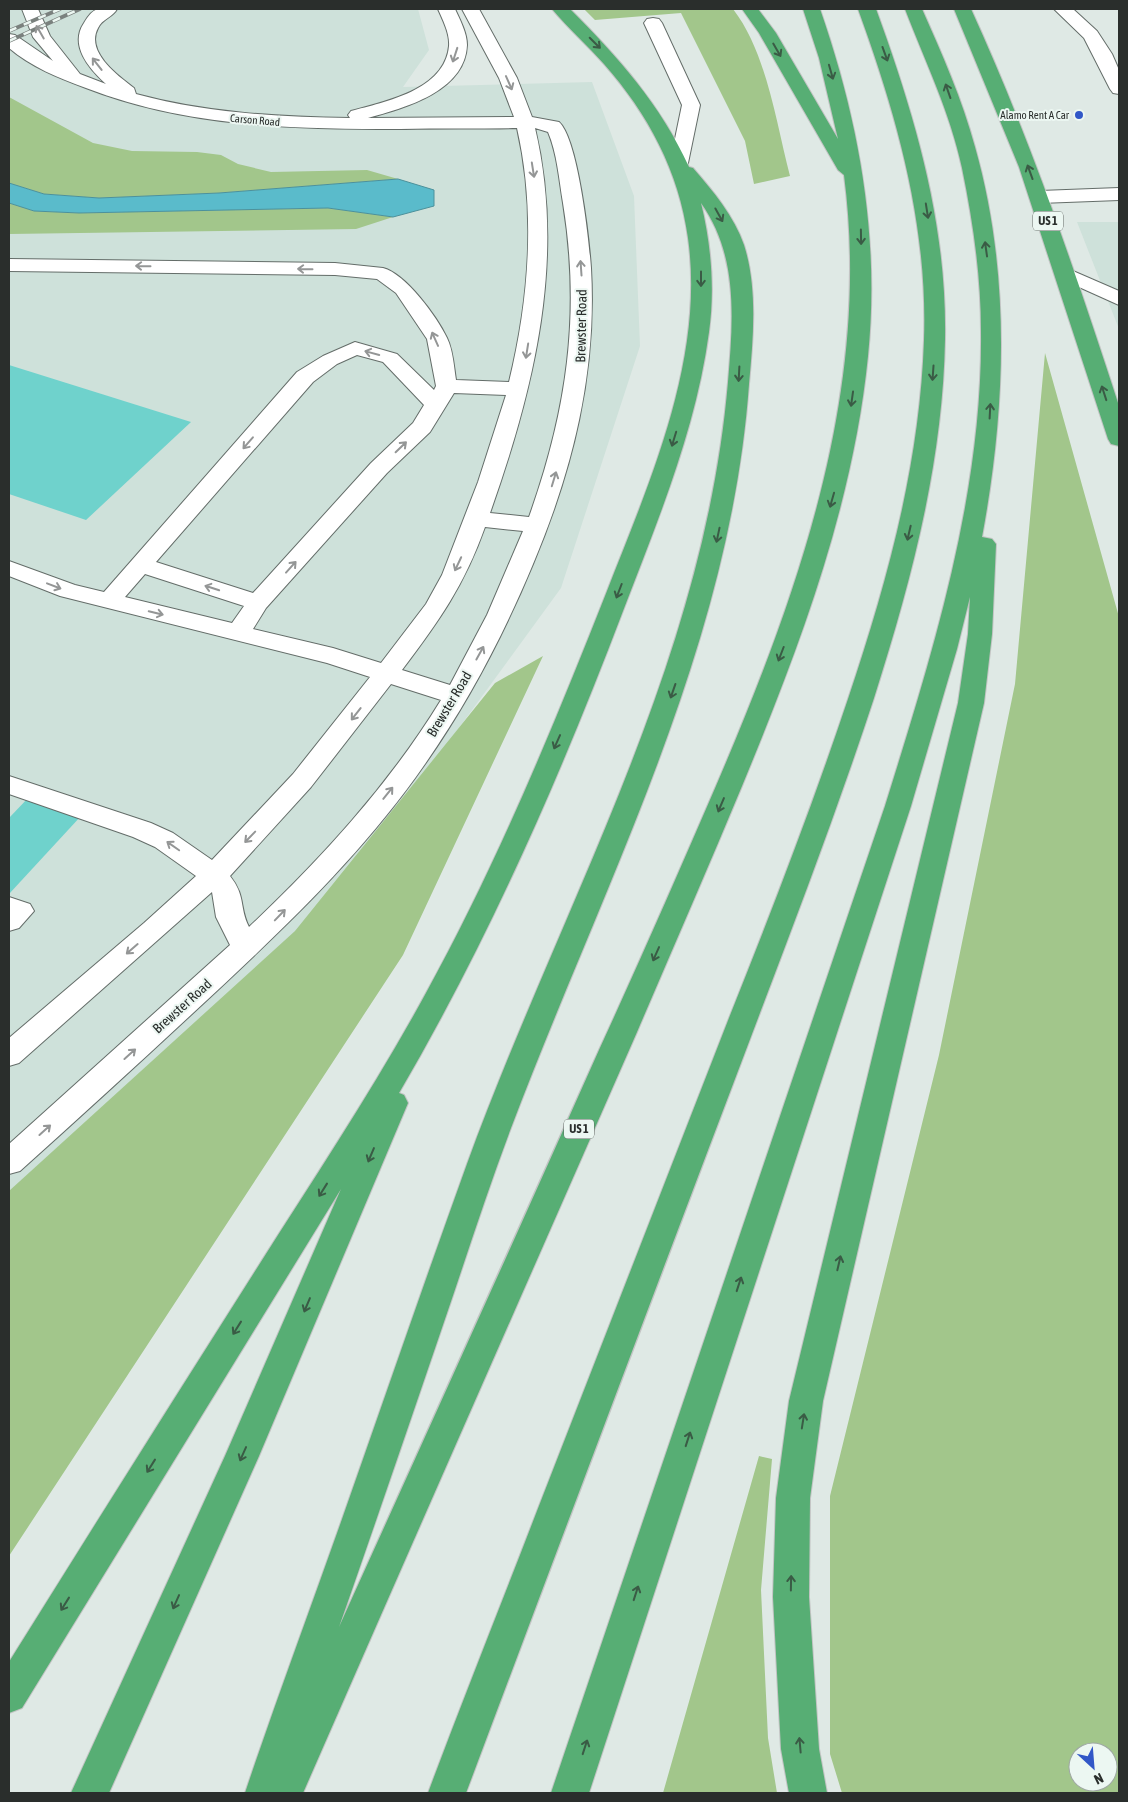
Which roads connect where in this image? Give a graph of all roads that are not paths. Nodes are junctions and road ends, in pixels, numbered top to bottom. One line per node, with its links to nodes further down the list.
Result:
1 (30, 9): 14 (street, one-way to 1)
2 (109, 9): 16 (street, one-way to 2)
3 (447, 9): 18 (street, one-way to 18)
4 (471, 9): 17 (street, one-way to 17)
5 (560, 9): 19 (highway, one-way to 19)
6 (750, 9): 20 (highway, one-way to 20)
7 (812, 9): 20 (highway, US 1, one-way to 20)
8 (867, 9): 51 (highway, one-way to 51)
9 (913, 9): 29 (highway, one-way to 9)
10 (962, 9): 22 (highway, US 1, one-way to 10)
11 (1062, 9): 15 (street)
12 (652, 23): 19 (street)
13 (9, 39): 14 (street, Carson Road)
14 (78, 80): 16 (street, Carson Road)
15 (1119, 89)
16 (149, 104): 18 (street, Carson Road)
17 (525, 122): 18 (street, Carson Road); 26 (street, one-way to 26); 31 (street, Brewster Road, one-way to 17)
18 (316, 124)
19 (679, 163): 44 (highway, one-way to 44); 49 (highway, one-way to 49)
20 (858, 188): 50 (highway, US 1, one-way to 50)
21 (1119, 194): 22 (street)
22 (1040, 197): 24 (highway, US 1)
23 (9, 265): 27 (street, one-way to 23)
24 (1066, 274): 25 (street); 28 (highway, US 1, one-way to 24)
25 (1119, 300)
26 (518, 389): 27 (street); 30 (street)
27 (441, 395): 32 (street, one-way to 32); 35 (street, one-way to 27)
28 (1119, 439)
29 (985, 460): 52 (highway, one-way to 29); 53 (highway, one-way to 29)
30 (477, 519): 31 (street); 37 (street, one-way to 37)
31 (537, 525): 38 (street, Brewster Road, one-way to 31)
32 (140, 565): 34 (street); 35 (street, one-way to 32)
33 (9, 568): 34 (street, one-way to 34)
34 (109, 601): 36 (street, one-way to 36)
35 (258, 603): 36 (street)
36 (238, 633): 37 (street)
37 (384, 675): 38 (street); 40 (street, one-way to 40)
38 (456, 696): 43 (street, Brewster Road, one-way to 38)
39 (9, 785): 40 (street, one-way to 39)
40 (213, 874): 43 (street); 45 (street, one-way to 45)
41 (9, 907): 42 (street)
42 (9, 921)
43 (246, 949): 46 (street, Brewster Road, one-way to 43)
44 (438, 998): 47 (highway, one-way to 47); 48 (highway, one-way to 48)
45 (9, 1055)
46 (9, 1162)
47 (9, 1694)
48 (90, 1793)
49 (264, 1793)
50 (284, 1793)
51 (447, 1793)
52 (570, 1793)
53 (808, 1793)

